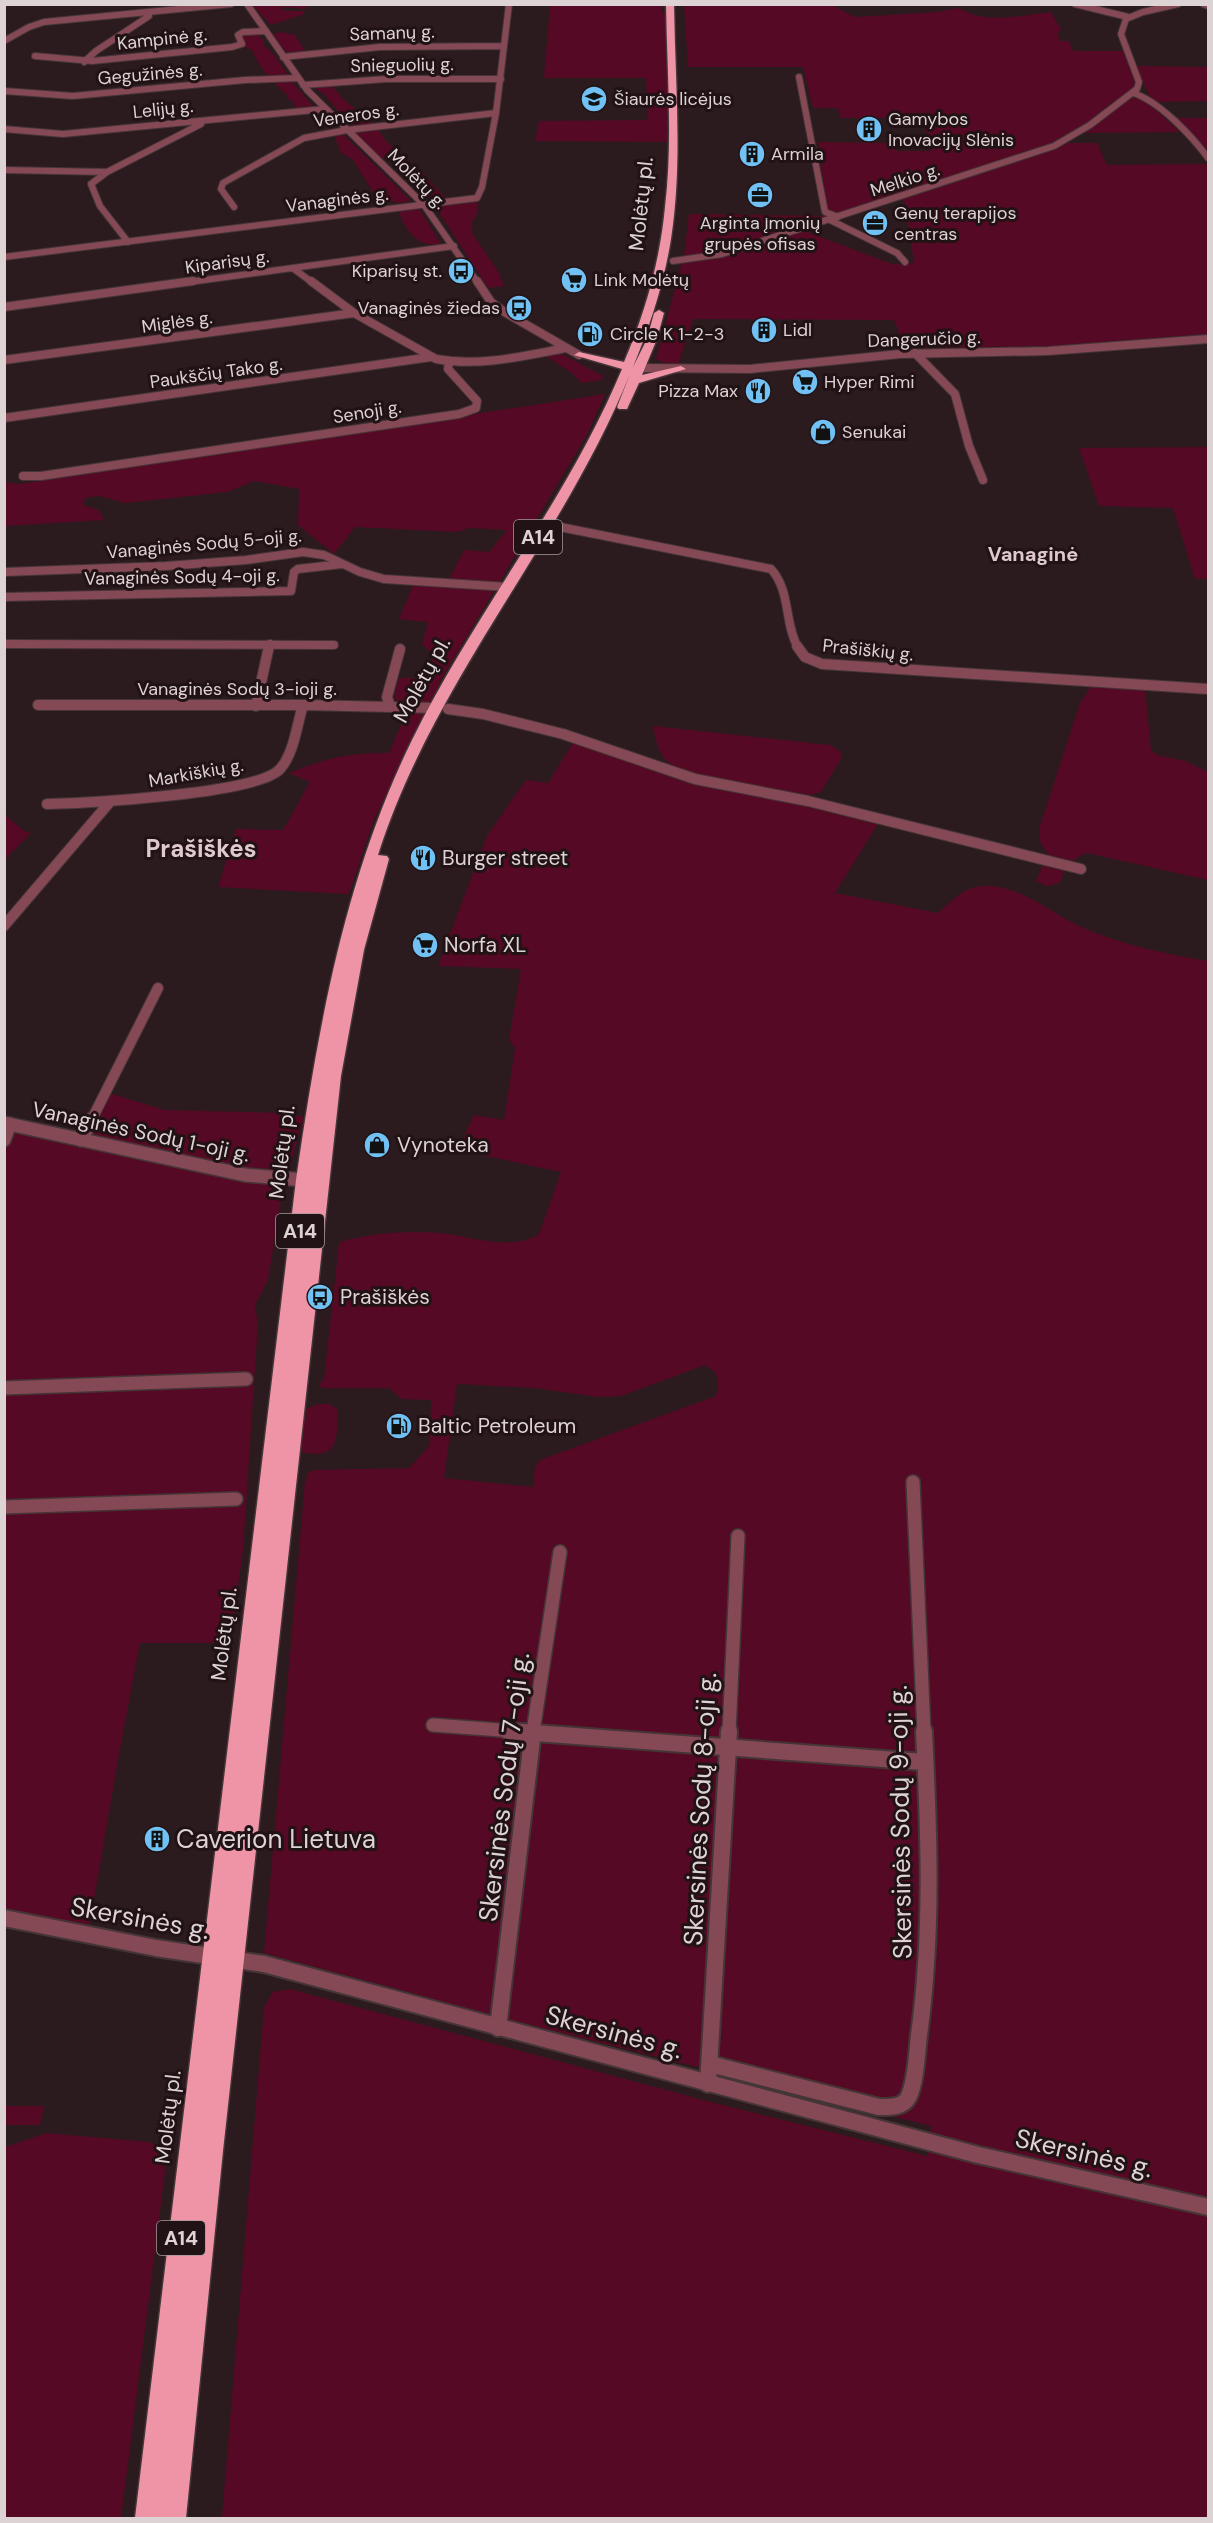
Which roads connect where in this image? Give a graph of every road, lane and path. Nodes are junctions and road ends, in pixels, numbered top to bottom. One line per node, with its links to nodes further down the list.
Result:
1 (231, 4): 10 (street)
2 (247, 4): 12 (street, Molėtų g.)
3 (509, 4): 14 (street, Vanaginės g.)
4 (670, 4): 49 (highway, Molėtų pl. / A14)
5 (677, 4): 32 (highway, Molėtų pl.)
6 (1074, 4): 11 (street)
7 (1178, 4): 11 (street)
8 (1203, 4): 9 (street)
9 (1209, 6)
10 (149, 12): 13 (street); 17 (street, Kampinė g.)
11 (1128, 17): 23 (street)
12 (266, 31): 16 (street, Molėtų g.); 17 (street, Kampinė g.)
13 (4, 41)
14 (502, 46): 16 (street, Samanų g.); 20 (street, Vanaginės g.)
15 (35, 56): 17 (street, Kampinė g.)
16 (283, 57): 19 (street, Molėtų g.)
17 (84, 62)
18 (799, 77): 35 (street)
19 (298, 78): 21 (street, Molėtų g.); 22 (street, Gegužinės g.)
20 (501, 79): 21 (street, Snieguolių g.); 25 (street, Vanaginės g.)
21 (303, 85): 24 (street, Molėtų g.)
22 (4, 91)
23 (1132, 93): 29 (street); 35 (street, Melkio g.)
24 (325, 109): 26 (street, Lelijų g.); 28 (street, Molėtų g.)
25 (496, 113): 28 (street, Veneros g.); 33 (street, Vanaginės g.)
26 (210, 120): 27 (street, Lelijų g.); 31 (street)
27 (4, 129)
28 (347, 130): 33 (street, Molėtų g.); 34 (street, Veneros g.)
29 (1209, 158)
30 (4, 170): 31 (street)
31 (107, 172): 38 (street)
32 (683, 185)
33 (424, 205): 38 (street, Vanaginės g.); 39 (street, Molėtų g.)
34 (234, 207)
35 (838, 217): 36 (street, Melkio g.)
36 (830, 220): 41 (street, Melkio g.); 42 (street)
37 (679, 228): 41 (highway, Molėtų pl. / A14)
38 (128, 242): 40 (street, Vanaginės g.)
39 (454, 246): 43 (street, Kiparisų g.); 47 (street, Molėtų g.)
40 (4, 257)
41 (673, 261): 56 (highway, Molėtų pl. / A14)
42 (905, 262)
43 (294, 269): 44 (street, Kiparisų g.); 45 (street)
44 (4, 308)
45 (354, 313): 51 (street); 52 (street, Miglės g.)
46 (1209, 339): 48 (street, Dangeručio g.)
47 (566, 348): 50 (street, Molėtų g.); 53 (street)
48 (915, 353): 57 (street, Dangeručio g.); 61 (street)
49 (633, 354): 54 (highway); 55 (highway, Molėtų pl. / A14)
50 (579, 356): 54 (highway)
51 (431, 357): 53 (street); 59 (street, Paukščių Tako g.)
52 (4, 360)
53 (449, 362): 60 (street, Senoji g.)
54 (599, 362): 55 (highway); 58 (highway)
55 (628, 367): 56 (highway); 58 (highway, Molėtų pl. / A14)
56 (641, 368): 57 (highway); 57 (highway); 62 (highway, Molėtų pl. / A14)
57 (681, 369)
58 (622, 381): 65 (highway, Molėtų pl. / A14)
59 (4, 418)
60 (22, 476)
61 (982, 480)
62 (555, 526): 71 (street, Prašiškių g.); 76 (highway, Molėtų pl. / A14)
63 (342, 564): 64 (street, Vanaginės Sodų 5-oji g.); 65 (street, Vanaginės Sodų 5-oji g.); 66 (street, Vanaginės Sodų 4-oji g.)
64 (4, 573)
65 (508, 587): 76 (highway, Molėtų pl. / A14)
66 (4, 597)
67 (4, 644): 68 (street)
68 (270, 644): 69 (street); 74 (street)
69 (334, 645)
70 (400, 649): 75 (street)
71 (1209, 689)
72 (38, 705): 74 (street, Vanaginės Sodų 3-ioji g.)
73 (303, 705): 74 (street, Vanaginės Sodų 3-ioji g.); 75 (street, Vanaginės Sodų 3-ioji g.); 77 (street, Markiškių g.)
74 (255, 706)
75 (390, 706): 76 (street, Vanaginės Sodų 3-ioji g.)
76 (442, 708): 79 (street, Vanaginės Sodų 3-ioji g.); 85 (highway, Molėtų pl. / A14); 98 (highway, Molėtų pl. / A14)
77 (109, 802): 78 (street, Markiškių g.); 80 (street)
78 (47, 804)
79 (1081, 869)
80 (4, 926)
81 (158, 988): 84 (street)
82 (7, 1124): 83 (street); 84 (street, Vanaginės Sodų 1-oji g.)
83 (4, 1140)
84 (81, 1140): 85 (street, Vanaginės Sodų 1-oji g.)
85 (305, 1180): 98 (highway, Molėtų pl. / A14)
86 (246, 1379): 87 (street)
87 (4, 1388)
88 (913, 1482): 96 (street, Skersinės Sodų 9-oji g.)
89 (236, 1499): 90 (street)
90 (4, 1507)
91 (738, 1536): 95 (street, Skersinės Sodų 8-oji g.)
92 (560, 1552): 94 (street, Skersinės Sodų 7-oji g.)
93 (433, 1725): 94 (street)
94 (533, 1733): 95 (street); 99 (street, Skersinės Sodų 7-oji g.)
95 (728, 1749): 96 (street); 100 (street, Skersinės Sodų 8-oji g.)
96 (924, 1762): 100 (street, Skersinės Sodų 9-oji g.)
97 (4, 1918): 98 (street, Skersinės g.)
98 (223, 1958): 99 (street, Skersinės g.); 103 (highway, Molėtų pl. / A14); 104 (highway, Molėtų pl. / A14)
99 (498, 2028): 101 (street, Skersinės g.)
100 (710, 2064): 101 (street, Skersinės Sodų 8-oji g.)
101 (708, 2084): 102 (street, Skersinės g.)
102 (1209, 2207)
103 (149, 2518)
104 (172, 2518)

